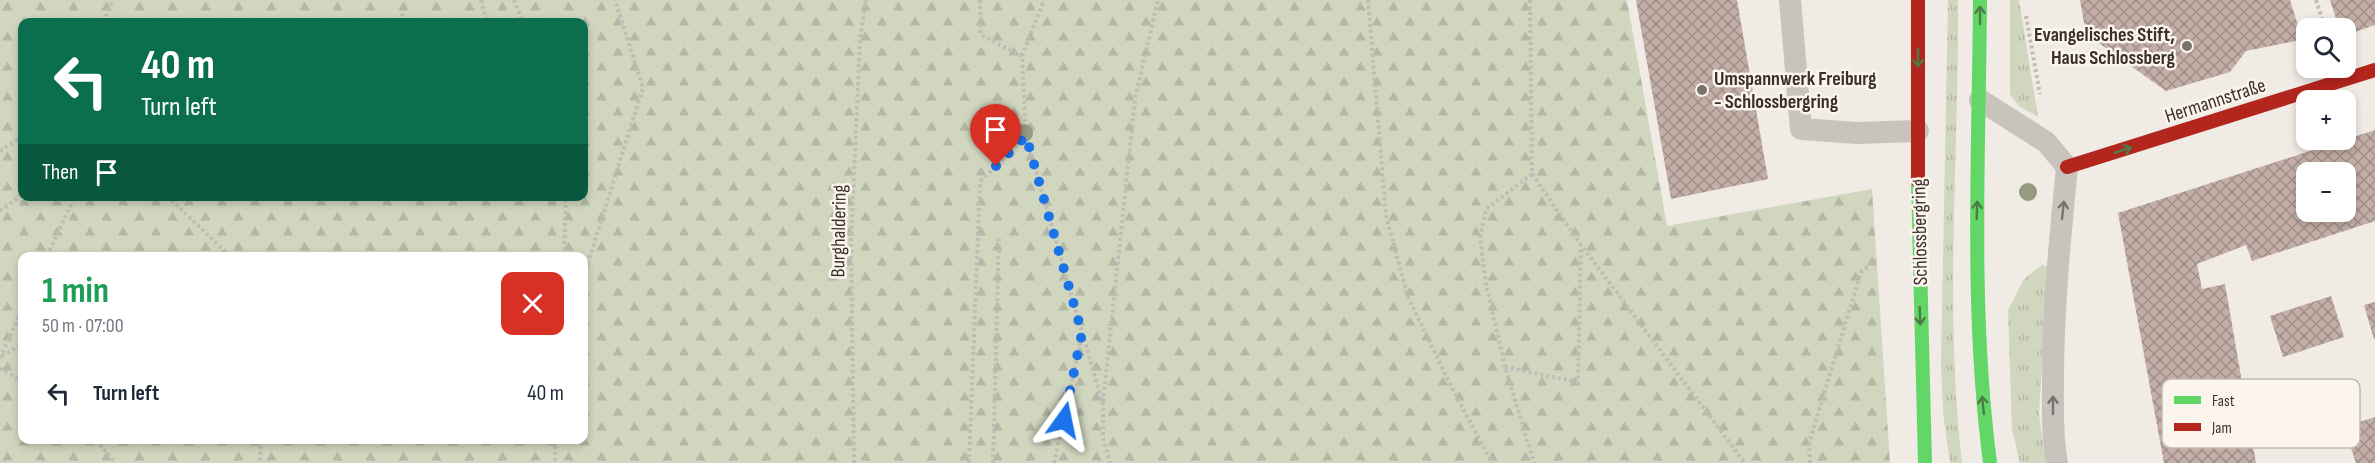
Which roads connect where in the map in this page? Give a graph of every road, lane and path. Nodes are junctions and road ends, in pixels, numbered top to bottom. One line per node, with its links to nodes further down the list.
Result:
1 (113, 0): 17 (path)
2 (481, 0): 19 (path)
3 (513, 0): 20 (path)
4 (615, 0): 43 (path)
5 (866, 0): 58 (path, Burghaldering)
6 (980, 0): 22 (path)
7 (1044, 0): 22 (path)
8 (1158, 0): 51 (path)
9 (1368, 0): 63 (path)
10 (1530, 0): 31 (path)
11 (1790, 0): 25 (lane)
12 (1918, 0): 25 (main road, Schlossbergring, one-way to 25)
13 (1980, 0): 24 (main road, one-way to 13)
14 (2316, 0): 21 (path)
15 (2025, 11): 28 (path)
16 (403, 12): 18 (path)
17 (104, 18)
18 (402, 18)
19 (485, 18)
20 (521, 18)
21 (2322, 18)
22 (1022, 56): 26 (path)
23 (2375, 70): 30 (main road, Hermannstraße, one-way to 23)
24 (1980, 100): 28 (lane); 68 (main road, one-way to 24)
25 (1918, 131): 37 (main road, Schlossbergring)
26 (1026, 136): 45 (path); 59 (path)
27 (18, 139): 29 (path)
28 (2046, 142): 30 (lane)
29 (0, 151)
30 (2067, 167): 69 (lane, one-way to 30)
31 (1532, 174): 39 (path); 48 (path)
32 (18, 198): 36 (path)
33 (73, 201): 40 (path)
34 (172, 201): 41 (path)
35 (566, 201): 42 (path)
36 (0, 211)
37 (1918, 224): 66 (path); 67 (main road, Schlossbergring, one-way to 67)
38 (999, 236): 60 (path)
39 (1581, 245): 48 (path); 65 (path)
40 (49, 252)
41 (226, 252)
42 (564, 252)
43 (588, 262)
44 (18, 319): 47 (path)
45 (1082, 333): 51 (path); 61 (path)
46 (18, 346): 47 (path)
47 (0, 357)
48 (1505, 367): 64 (path)
49 (0, 368): 50 (path)
50 (18, 379)
51 (1103, 405): 62 (path)
52 (99, 444): 55 (path)
53 (259, 444): 56 (path)
54 (555, 444): 57 (path)
55 (115, 463)
56 (259, 463)
57 (555, 463)
58 (854, 463)
59 (969, 463)
60 (993, 463)
61 (1054, 463)
62 (1110, 463)
63 (1492, 463)
64 (1534, 463)
65 (1745, 463)
66 (1810, 463)
67 (1925, 463)
68 (1990, 463)
69 (2057, 463)

